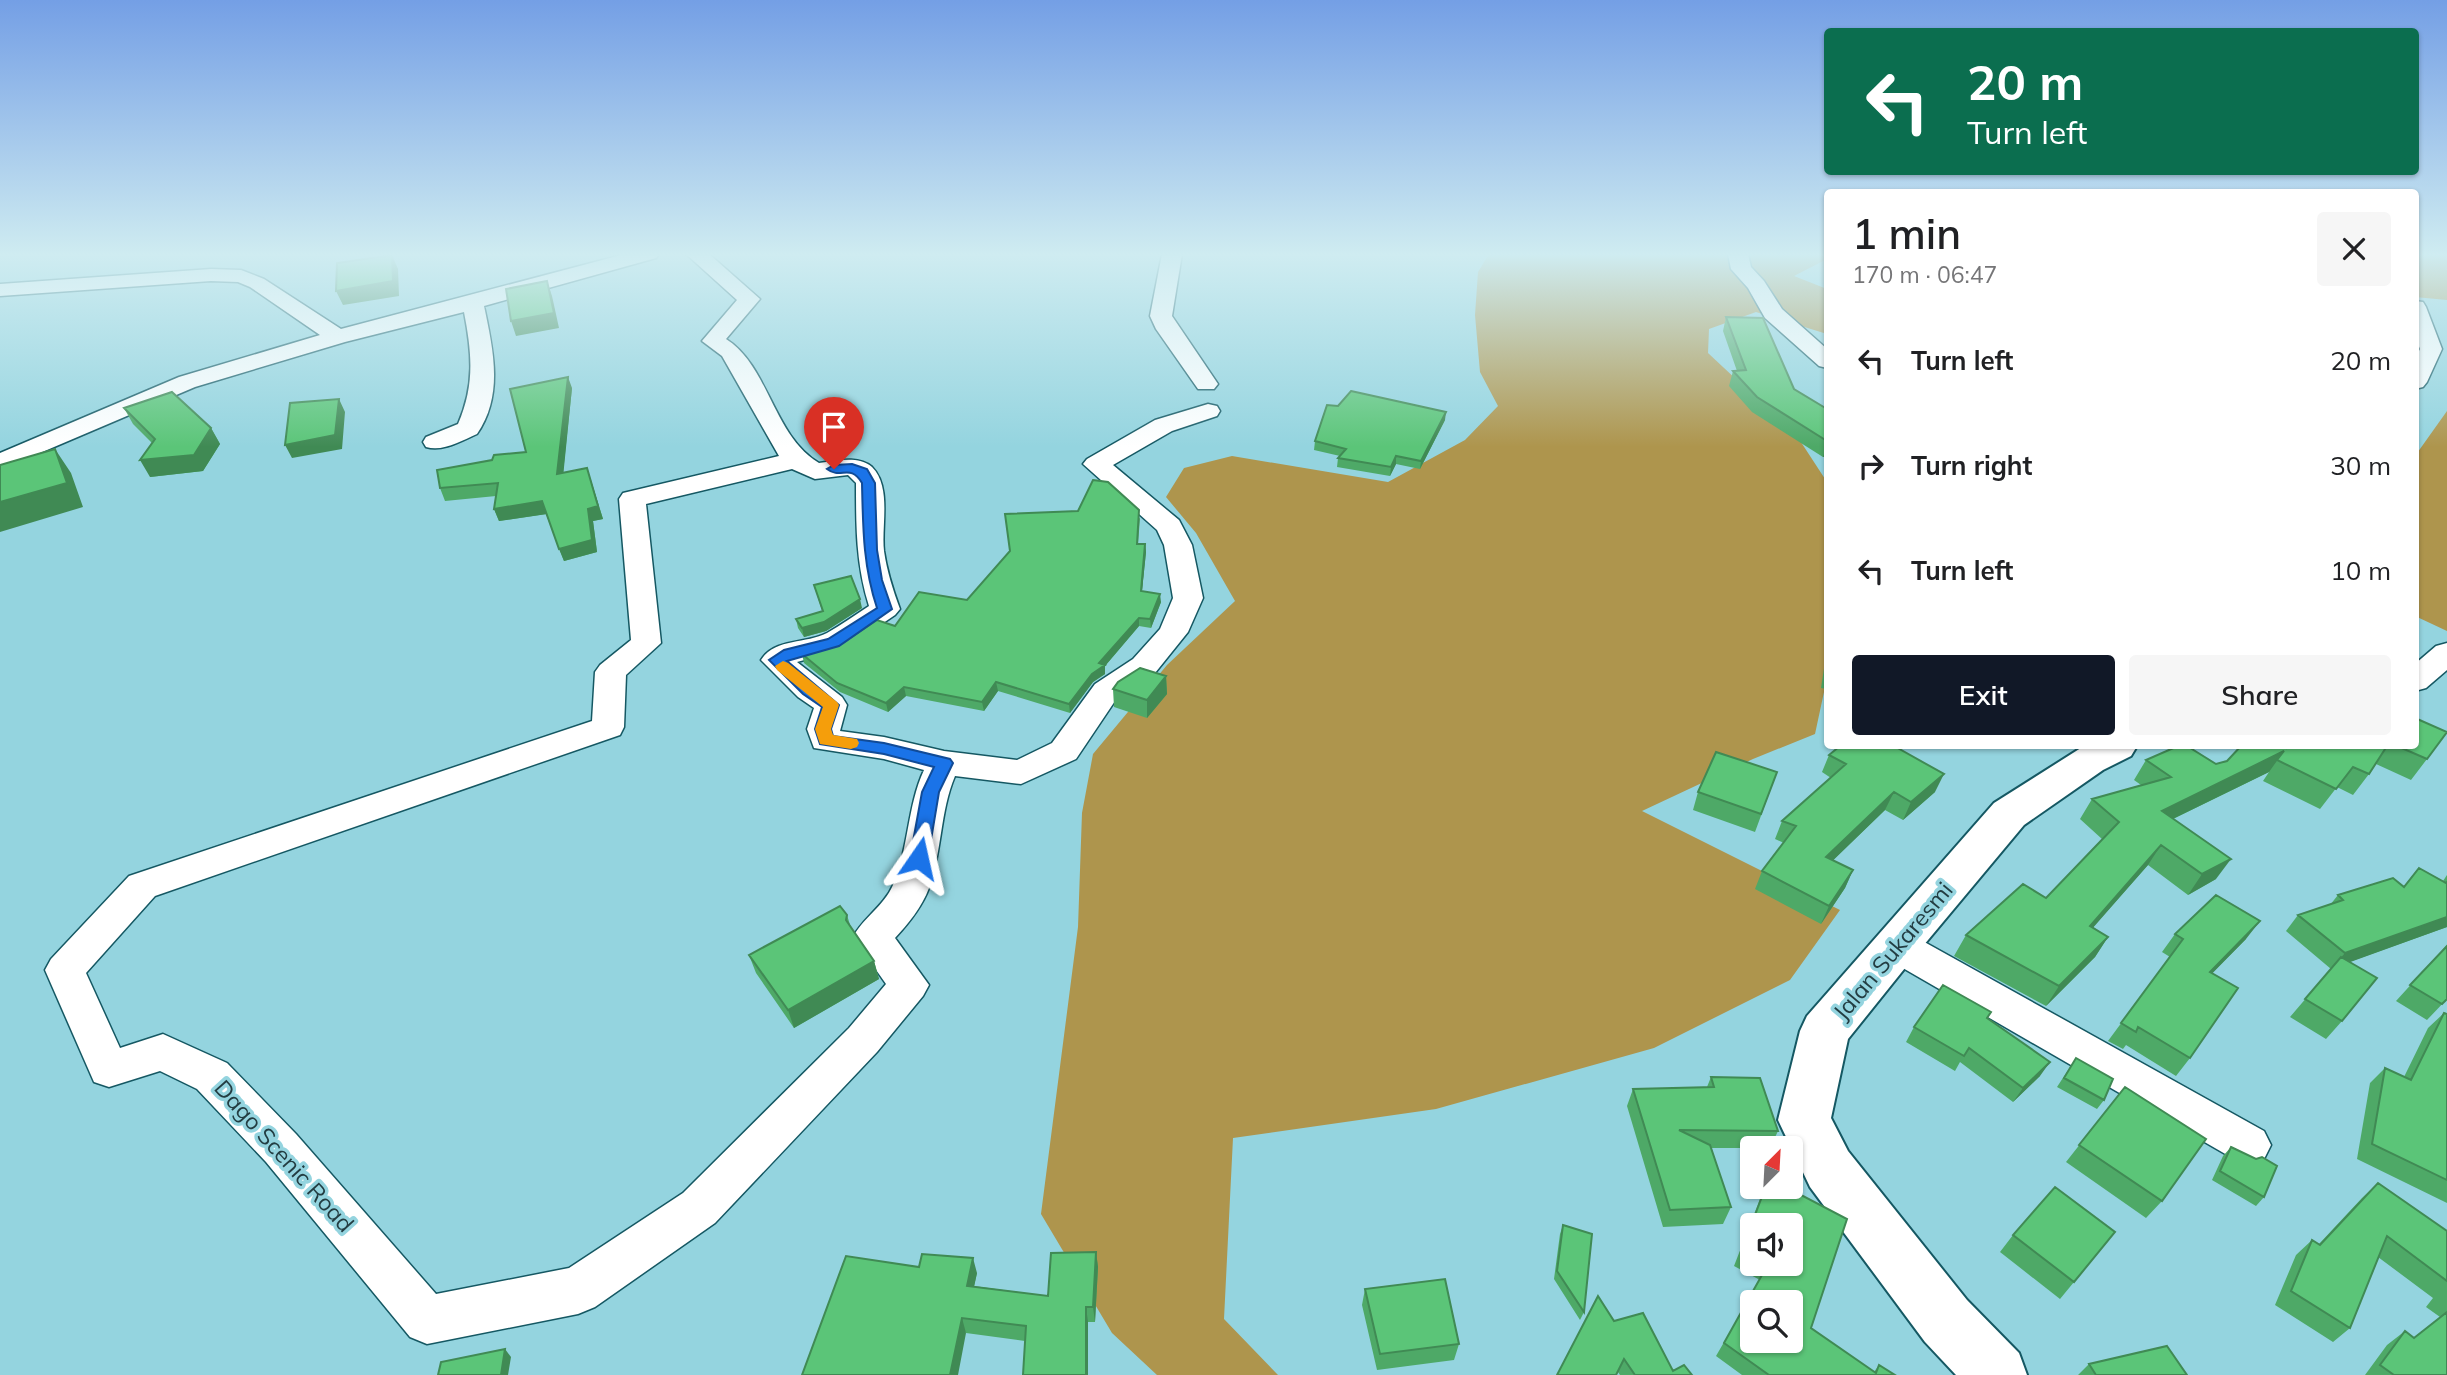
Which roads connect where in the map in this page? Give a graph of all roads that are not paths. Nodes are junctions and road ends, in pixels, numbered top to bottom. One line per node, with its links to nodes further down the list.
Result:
1 (309, 318): 8 (street)
2 (412, 318): 8 (street)
3 (476, 318): 11 (street)
4 (733, 318): 12 (street)
5 (1162, 318): 17 (street)
6 (1779, 318): 9 (street)
7 (2419, 318): 10 (street)
8 (337, 337): 13 (street)
9 (1824, 358)
10 (2419, 374)
11 (435, 443)
12 (796, 460): 17 (street); 17 (street, Dago Scenic Road)
13 (0, 462)
14 (2447, 654): 15 (street)
15 (2419, 678)
16 (2111, 749): 18 (main road, Jalan Sukaresmi)
17 (944, 763)
18 (1896, 945): 19 (street); 20 (main road, Jalan Sukaresmi)
19 (2249, 1145)
20 (1997, 1375)

